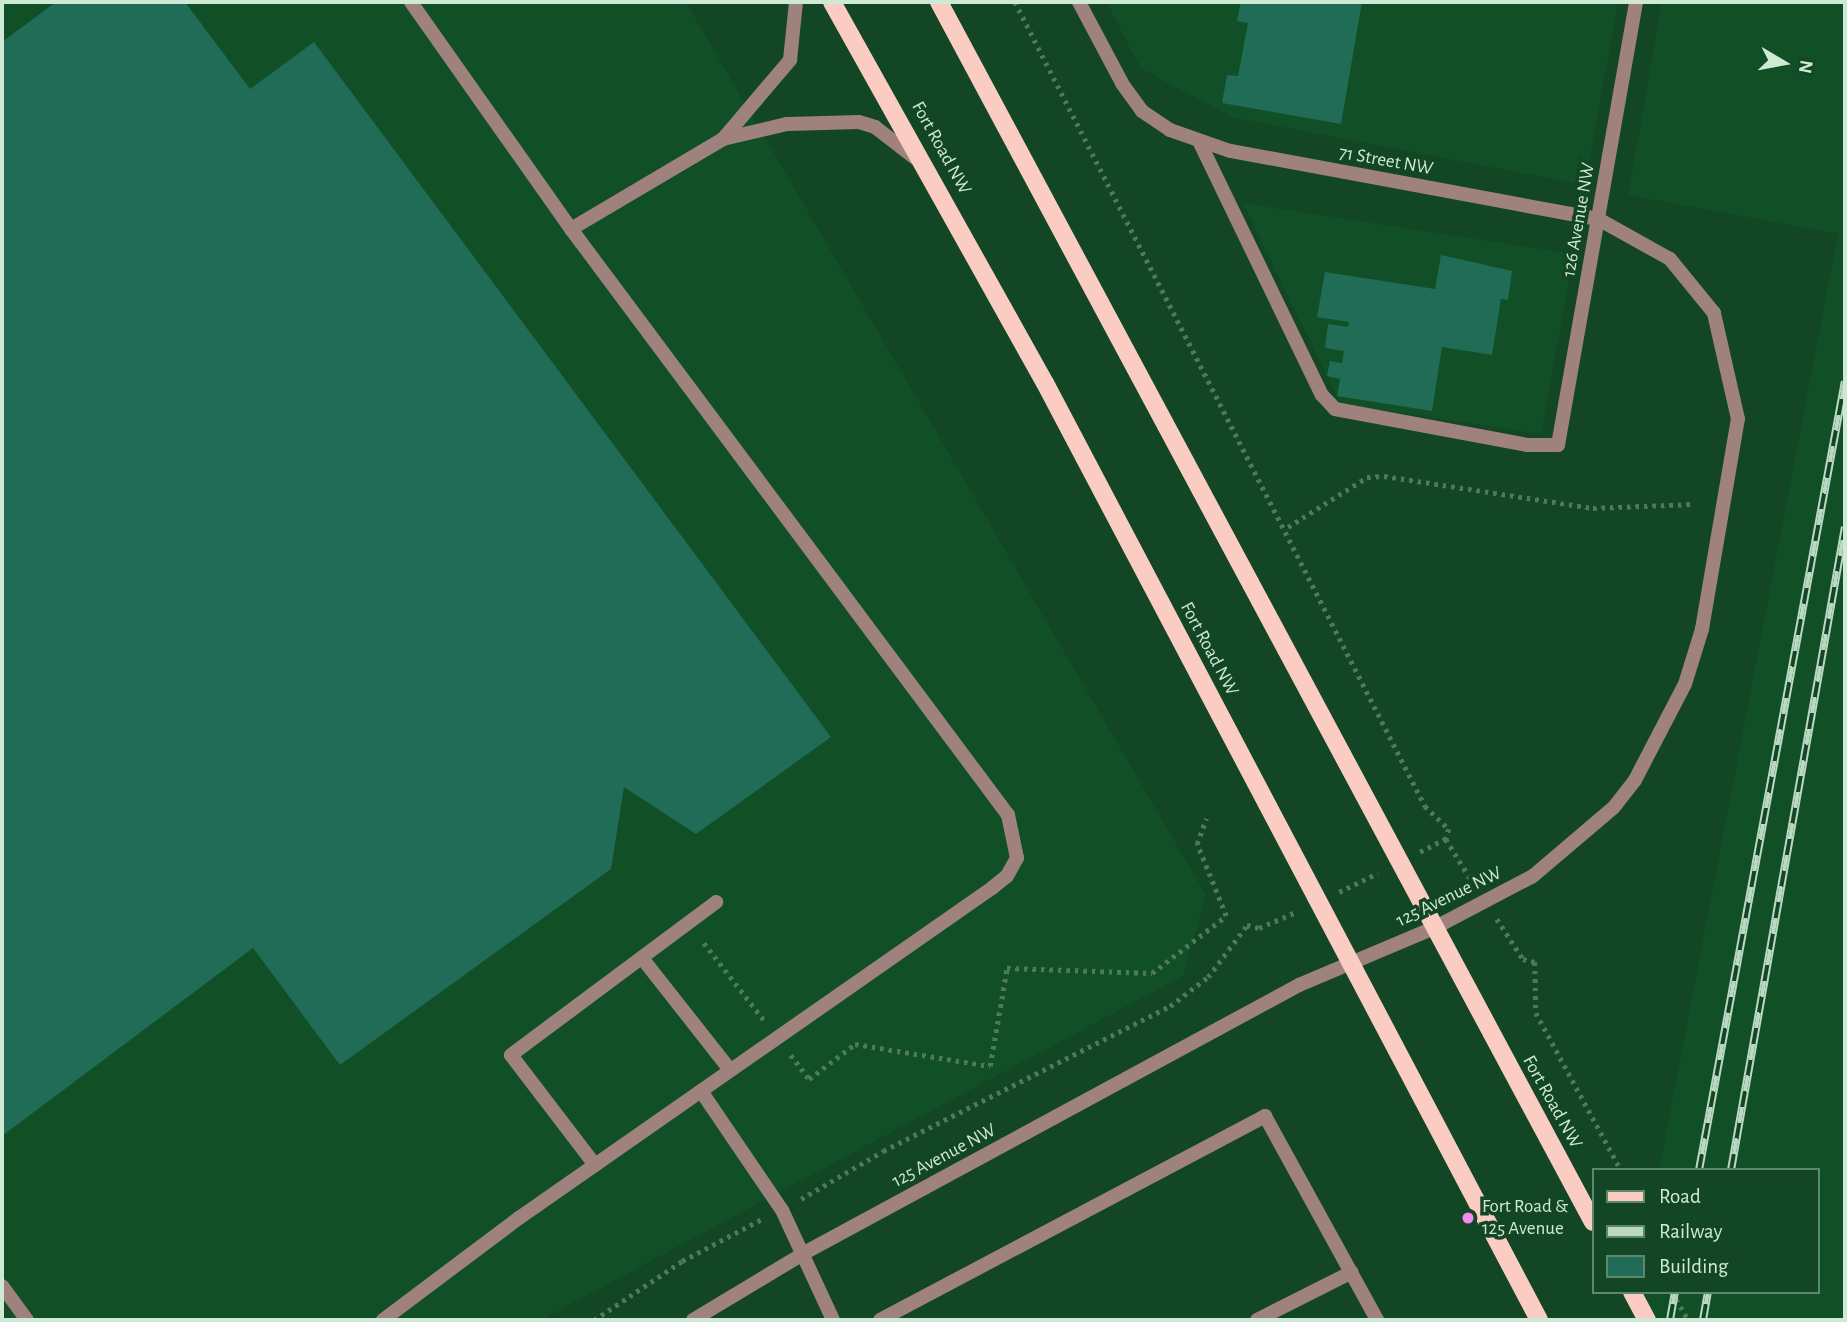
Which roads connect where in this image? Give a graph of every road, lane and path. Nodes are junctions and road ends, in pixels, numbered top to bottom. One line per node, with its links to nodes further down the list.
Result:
1 (411, 2): 12 (street)
2 (796, 2): 8 (street)
3 (832, 2): 10 (main road, Fort Road NW)
4 (939, 2): 16 (main road, Fort Road NW)
5 (1016, 2): 14 (path)
6 (1079, 2): 9 (street, 71 Street NW)
7 (1636, 2): 11 (street, 126 Avenue NW)
8 (723, 139): 10 (street); 12 (street)
9 (1200, 143): 11 (street, 71 Street NW); 11 (street, 126 Avenue NW)
10 (930, 172): 18 (main road, Fort Road NW)
11 (1598, 219): 19 (street, 125 Avenue NW)
12 (571, 229): 24 (street)
13 (1694, 503): 14 (path)
14 (1287, 527): 16 (path)
15 (1206, 819): 24 (path)
16 (1400, 862): 18 (path); 19 (main road, Fort Road NW)
17 (716, 902): 21 (street)
18 (1318, 902): 23 (main road, Fort Road NW); 29 (path)
19 (1434, 928): 23 (street, 125 Avenue NW); 30 (main road, Fort Road NW)
20 (704, 943): 24 (path)
21 (642, 958): 25 (street); 27 (street)
22 (1522, 959): 28 (path)
23 (1350, 963): 32 (street, 125 Avenue NW); 45 (main road, Fort Road NW)
24 (777, 1037): 25 (street)
25 (730, 1070): 26 (street)
26 (701, 1091): 27 (street); 32 (street)
27 (595, 1165): 38 (street)
28 (1620, 1168)
29 (824, 1186)
30 (1591, 1218)
31 (740, 1229): 39 (path)
32 (806, 1252): 40 (street, 125 Avenue NW); 41 (street)
33 (1352, 1272): 42 (street); 43 (street); 44 (street)
34 (2, 1286): 37 (street)
35 (1633, 1294): 46 (main road)
36 (1673, 1294): 47 (path)
37 (27, 1320)
38 (383, 1320)
39 (594, 1320)
40 (693, 1320)
41 (833, 1320)
42 (880, 1320)
43 (1257, 1320)
44 (1377, 1320)
45 (1539, 1320)
46 (1647, 1320)
47 (1688, 1320)

